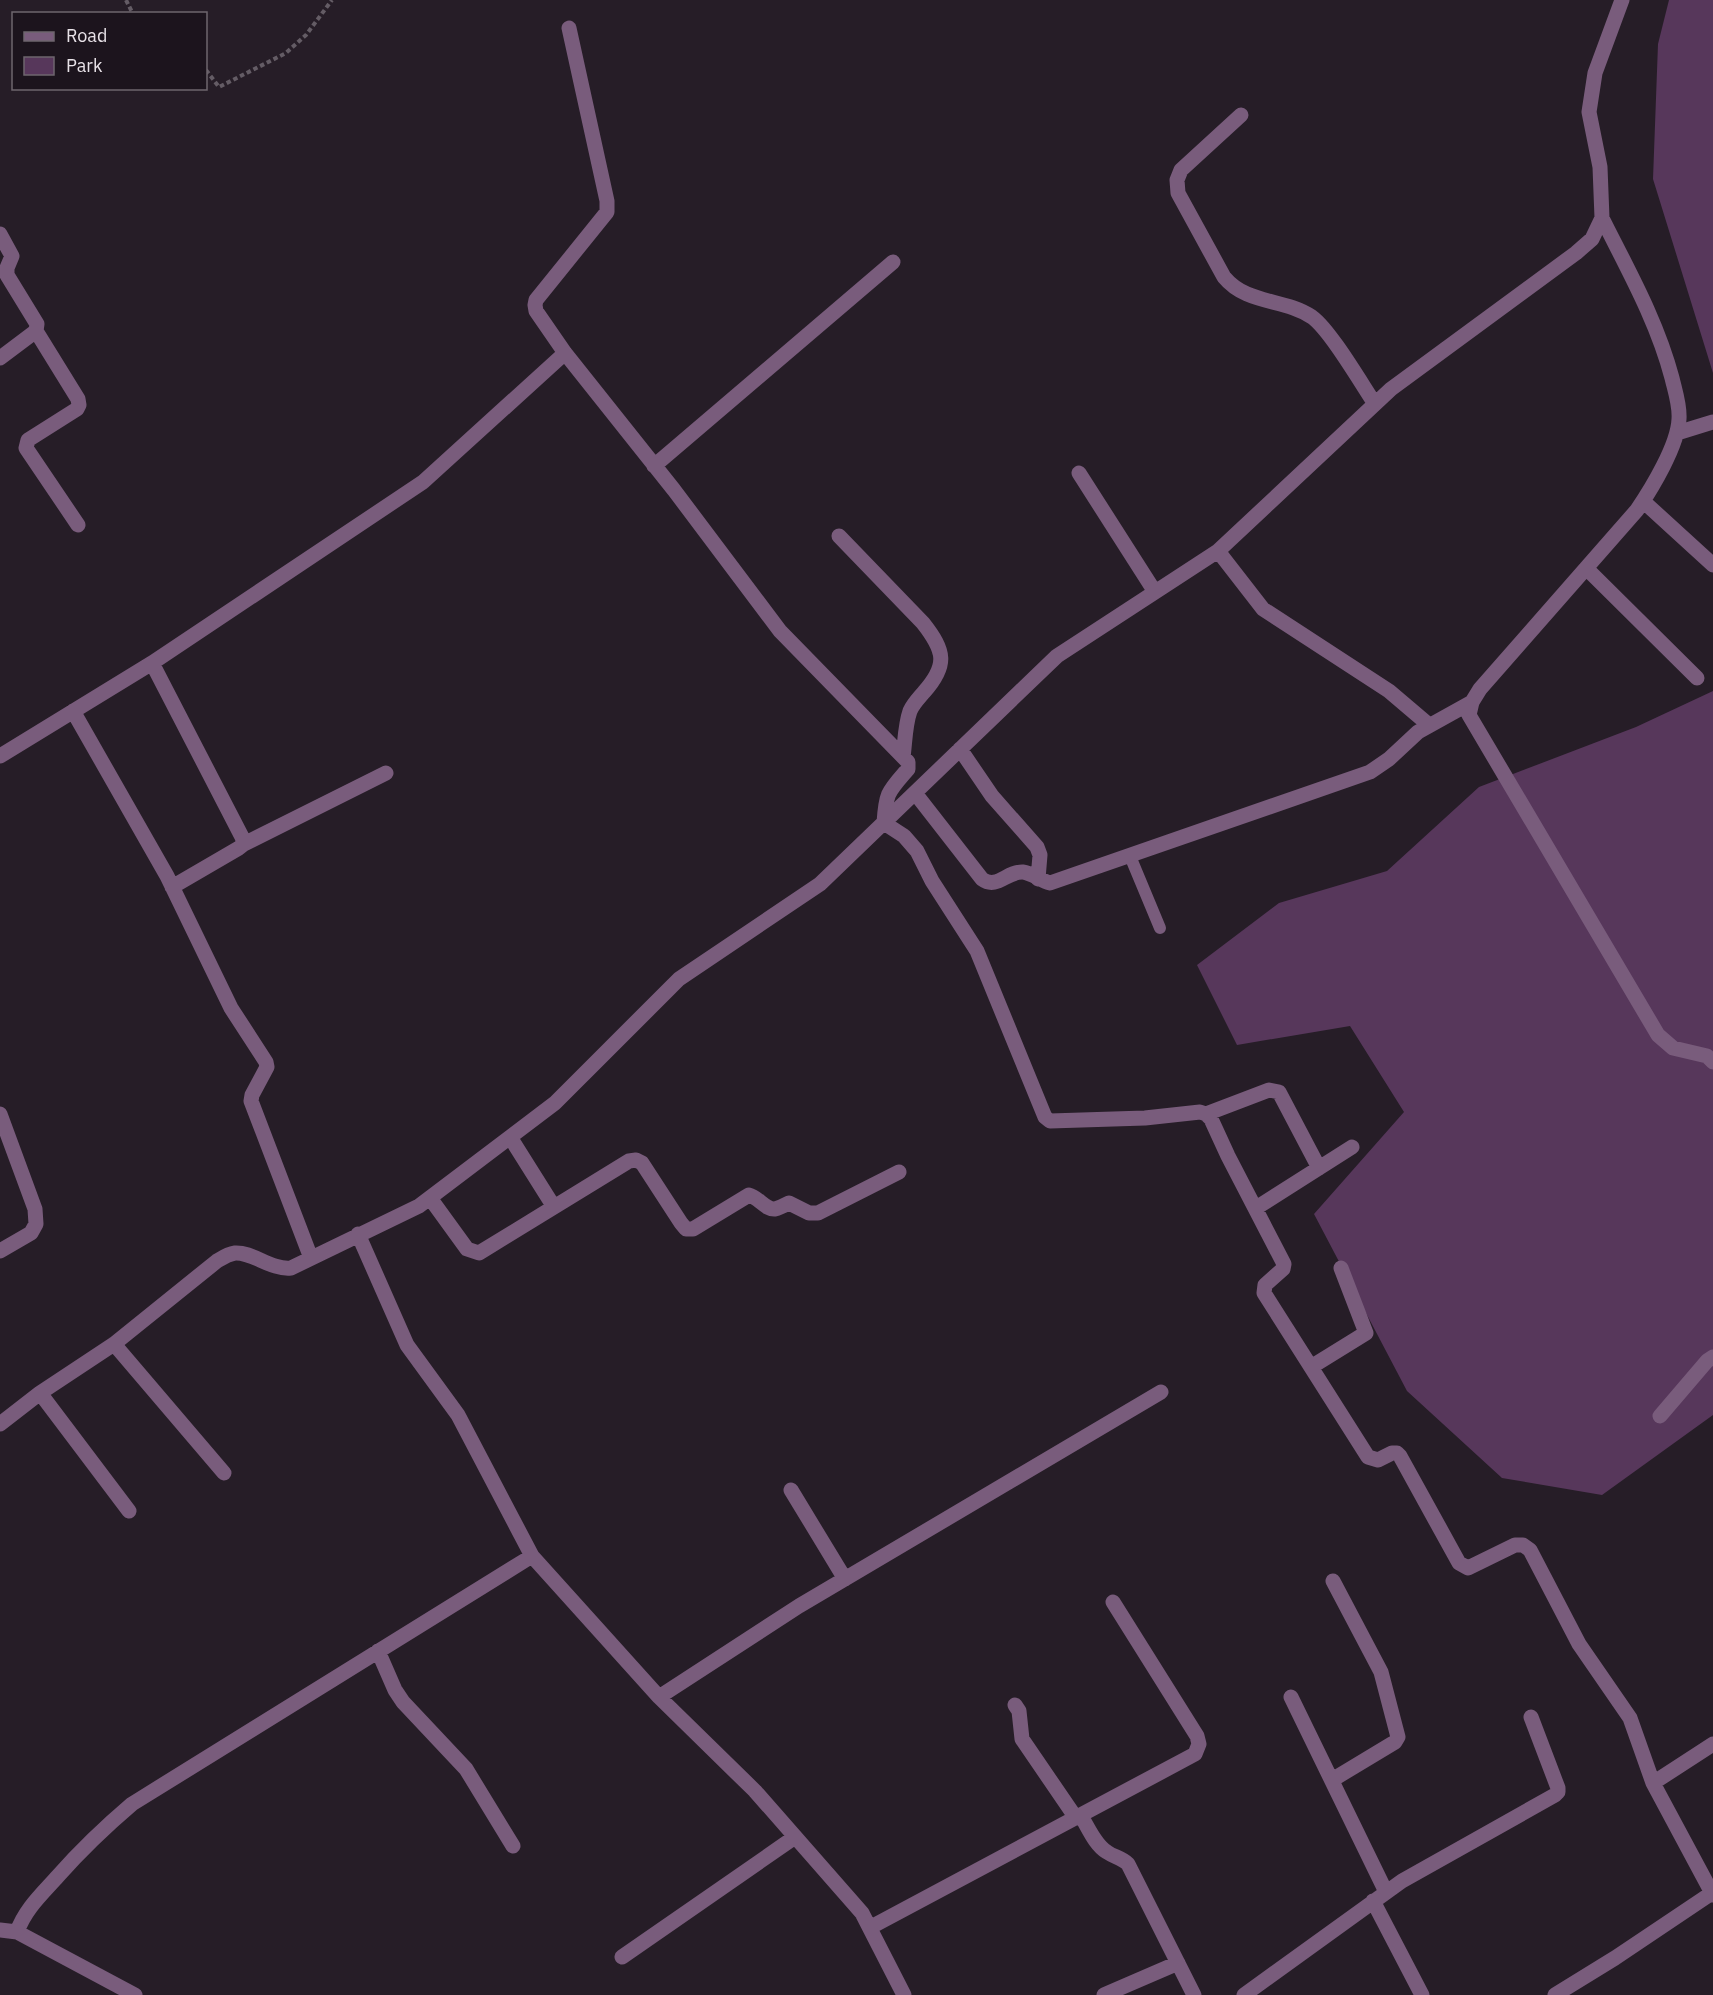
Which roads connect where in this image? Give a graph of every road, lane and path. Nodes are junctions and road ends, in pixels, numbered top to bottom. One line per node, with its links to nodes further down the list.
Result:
1 (332, 0): 4 (path)
2 (1622, 0): 6 (street)
3 (569, 28): 10 (street)
4 (207, 71)
5 (1240, 114): 12 (street)
6 (1602, 218): 12 (street); 14 (street)
7 (0, 234): 9 (street)
8 (893, 262): 15 (street)
9 (36, 331): 11 (street); 18 (street)
10 (565, 353): 15 (street); 24 (street)
11 (0, 358)
12 (1375, 404): 20 (street)
13 (1713, 422): 14 (street)
14 (1677, 433): 17 (street)
15 (654, 466): 31 (street)
16 (1079, 472): 23 (street)
17 (1643, 501): 21 (street); 22 (street)
18 (78, 525)
19 (839, 536): 31 (street)
20 (1218, 550): 23 (street); 28 (street)
21 (1713, 565)
22 (1586, 568): 25 (street); 26 (street)
23 (1155, 592): 29 (street)
24 (152, 663): 27 (street); 35 (street)
25 (1697, 678)
26 (1472, 702): 28 (street); 40 (street)
27 (73, 711): 30 (street); 38 (street)
28 (1429, 725): 36 (street)
29 (960, 749): 33 (street); 37 (street)
30 (0, 756)
31 (903, 757): 34 (street)
32 (386, 773): 35 (street)
33 (915, 793): 34 (street); 37 (street)
34 (884, 823): 42 (street); 43 (street)
35 (244, 844): 38 (street)
36 (1130, 856): 37 (street); 39 (lane)
37 (1038, 879)
38 (172, 887): 52 (street)
39 (1160, 928)
40 (1713, 1062)
41 (0, 1114): 51 (street)
42 (1206, 1114): 45 (street); 49 (street)
43 (510, 1137): 47 (street); 48 (street)
44 (1352, 1147): 45 (street)
45 (1319, 1168): 49 (street)
46 (899, 1172): 48 (street)
47 (430, 1198): 48 (street); 50 (street)
48 (554, 1207)
49 (1256, 1208): 56 (street)
50 (358, 1234): 52 (street); 64 (street)
51 (0, 1251)
52 (311, 1258): 54 (street)
53 (1341, 1268): 56 (street)
54 (114, 1344): 58 (street); 61 (street)
55 (1713, 1357): 59 (street)
56 (1311, 1367): 75 (street)
57 (1161, 1392): 65 (street)
58 (39, 1393): 60 (street); 63 (street)
59 (1660, 1416)
60 (0, 1424)
61 (224, 1473)
62 (790, 1490): 65 (street)
63 (129, 1511)
64 (532, 1556): 68 (street); 69 (street)
65 (845, 1579): 69 (street)
66 (1333, 1581): 74 (street)
67 (1113, 1602): 76 (street)
68 (378, 1651): 78 (street); 84 (street)
69 (659, 1697): 77 (street)
70 (1291, 1697): 74 (street)
71 (1015, 1705): 76 (street)
72 (1531, 1718): 79 (street)
73 (1713, 1744): 75 (street)
74 (1332, 1780): 79 (street)
75 (1653, 1783): 80 (street)
76 (1079, 1817): 82 (street); 86 (street)
77 (795, 1837): 82 (street); 85 (street)
78 (513, 1846)
79 (1386, 1892): 81 (street)
80 (1712, 1894): 93 (street)
81 (1372, 1901): 91 (street); 92 (street)
82 (871, 1927): 88 (street)
83 (0, 1930): 84 (street)
84 (17, 1932): 87 (street)
85 (622, 1957)
86 (1178, 1963): 89 (street); 90 (street)
87 (135, 1995)
88 (904, 1995)
89 (1104, 1995)
90 (1194, 1995)
91 (1244, 1995)
92 (1422, 1995)
93 (1555, 1995)

